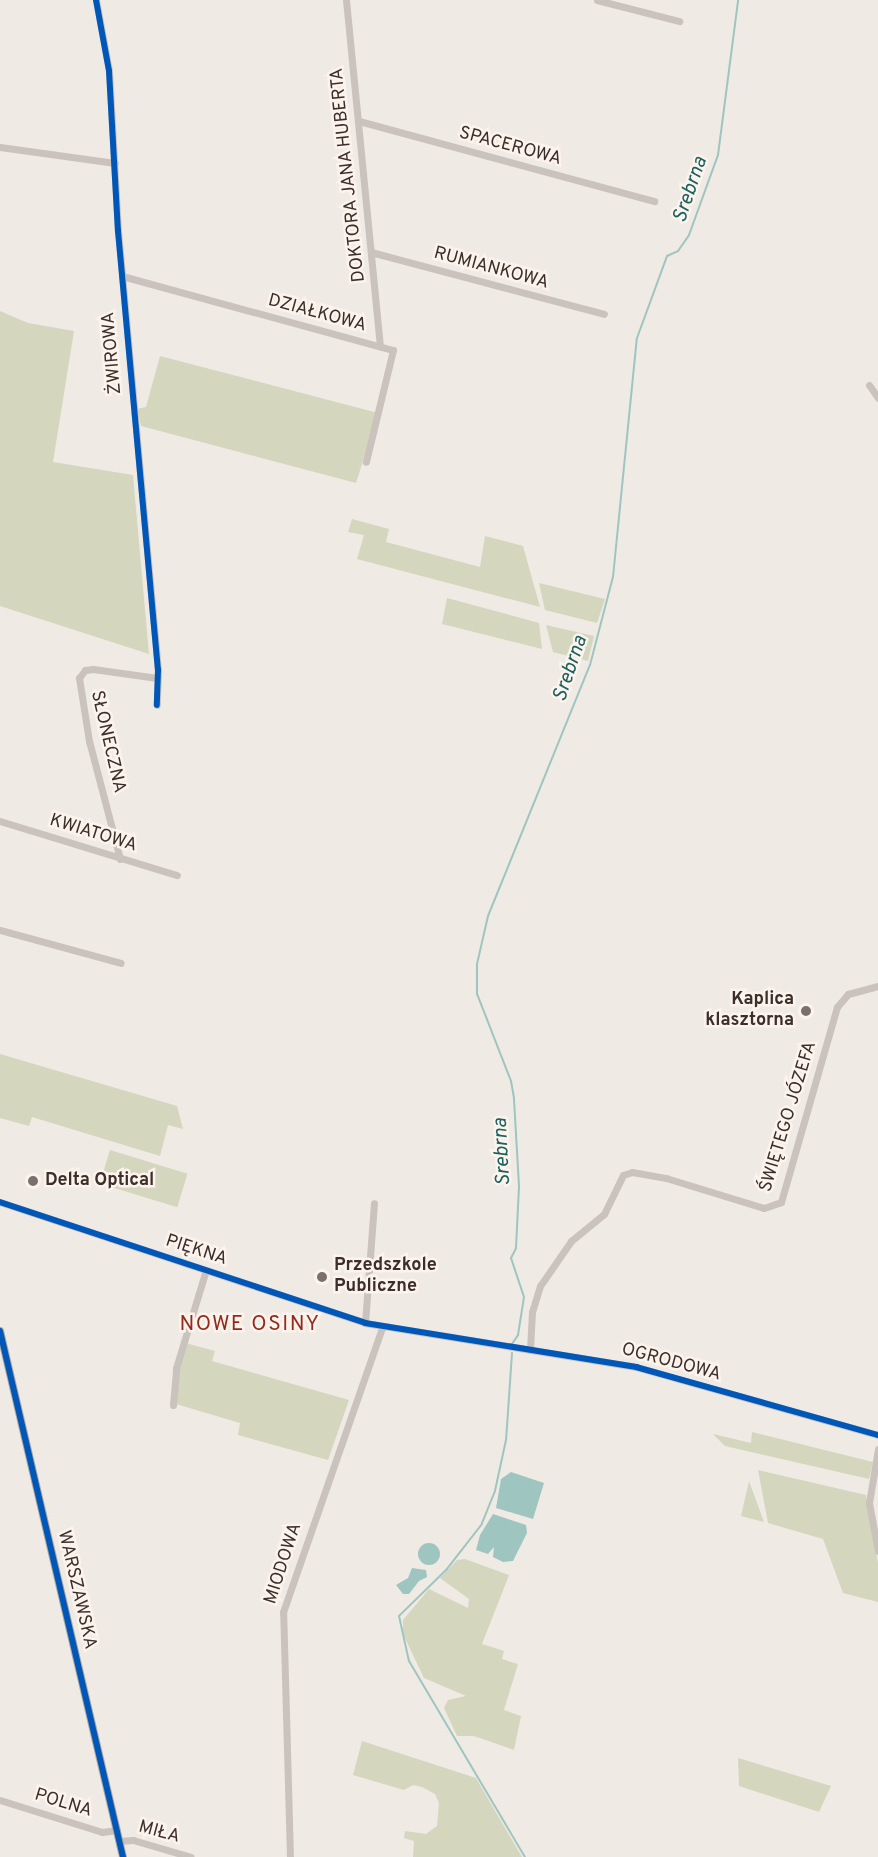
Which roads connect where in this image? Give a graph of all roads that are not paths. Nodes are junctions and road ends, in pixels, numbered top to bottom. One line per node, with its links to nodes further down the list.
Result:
1 (96, 0): 7 (street, ŻWIROWA)
2 (346, 0): 5 (street, DOKTORA JANA HUBERTA)
3 (597, 0): 4 (street)
4 (679, 21)
5 (358, 121): 8 (street, SPACEROWA); 9 (street, DOKTORA JANA HUBERTA)
6 (0, 147): 7 (street)
7 (115, 163): 10 (street, ŻWIROWA)
8 (654, 201)
9 (372, 252): 11 (street, RUMIANKOWA); 12 (street, DOKTORA JANA HUBERTA)
10 (122, 276): 12 (street, DZIAŁKOWA); 16 (street, ŻWIROWA)
11 (603, 314)
12 (380, 346): 15 (street, DZIAŁKOWA)
13 (869, 385): 14 (street)
14 (878, 398)
15 (366, 462)
16 (157, 678): 17 (street, ŻWIROWA); 19 (street, SŁONECZNA)
17 (157, 705)
18 (0, 821): 19 (street, KWIATOWA)
19 (120, 859): 20 (street, KWIATOWA)
20 (177, 875)
21 (0, 930): 22 (street)
22 (121, 963)
23 (878, 986): 30 (street, ŚWIĘTEGO JÓZEFA)
24 (0, 1202): 26 (street, PIĘKNA)
25 (374, 1203): 27 (street)
26 (206, 1270): 27 (street, PIĘKNA); 31 (street)
27 (365, 1323): 28 (street, PIĘKNA)
28 (382, 1327): 30 (street, OGRODOWA); 40 (street, MIODOWA)
29 (0, 1331): 36 (main road, WARSZAWSKA)
30 (530, 1350): 32 (street, OGRODOWA)
31 (172, 1405)
32 (878, 1435)
33 (878, 1449): 34 (street)
34 (878, 1551)
35 (0, 1800): 36 (street, POLNA)
36 (117, 1830): 37 (main road, WARSZAWSKA)
37 (119, 1841): 38 (main road, WARSZAWSKA); 39 (street, MIŁA)
38 (123, 1857)
39 (191, 1857)
40 (290, 1857)

